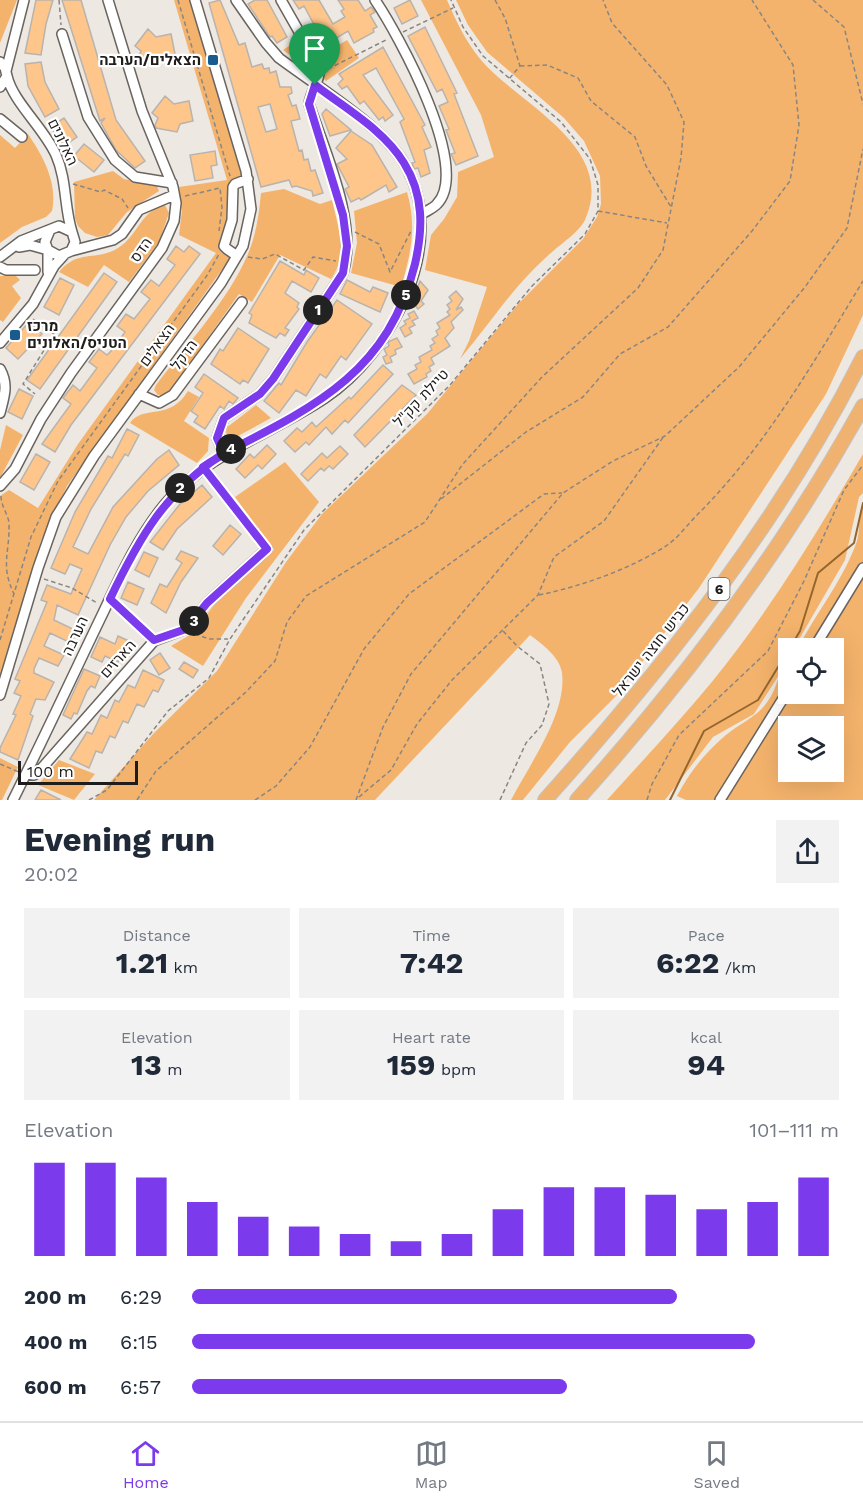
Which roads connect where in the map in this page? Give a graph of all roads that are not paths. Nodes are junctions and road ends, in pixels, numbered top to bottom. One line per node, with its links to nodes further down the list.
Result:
1 (24, 0): 8 (street)
2 (108, 0): 19 (street, הדס)
3 (195, 0): 18 (street, הצאלים)
4 (236, 0): 12 (street, הערבה)
5 (281, 0): 12 (street)
6 (375, 0): 22 (street)
7 (62, 34): 19 (street)
8 (14, 37): 9 (street); 11 (street)
9 (0, 56)
10 (0, 62): 11 (street, האלונים)
11 (6, 74): 13 (street); 15 (street, האלונים)
12 (315, 85): 22 (street, הערבה); 40 (street)
13 (0, 87)
14 (0, 92): 15 (street, האלונים)
15 (24, 107): 20 (street, האלונים)
16 (0, 119): 17 (street)
17 (22, 137)
18 (248, 179): 28 (street, הצאלים); 28 (street)
19 (172, 183): 21 (street, הדס)
20 (65, 195): 23 (street, האלונים); 24 (street, האלונים)
21 (174, 197): 25 (street); 41 (street, הדס)
22 (422, 214): 40 (street, הערבה)
23 (52, 228): 24 (street); 26 (street); 29 (street)
24 (73, 235): 25 (street); 27 (street)
25 (93, 245): 27 (street)
26 (48, 250): 27 (street); 29 (street); 32 (street)
27 (68, 253): 32 (street)
28 (238, 254): 37 (street, הצאלים)
29 (2, 255)
30 (0, 267): 31 (street)
31 (35, 270)
32 (46, 280): 34 (street)
33 (242, 302): 37 (street, הדקל)
34 (0, 343)
35 (863, 357): 49 (highway, כביש חוצה ישראל / 6)
36 (0, 369): 39 (street)
37 (140, 394): 45 (street, הצאלים)
38 (863, 406): 50 (highway, 6)
39 (0, 413)
40 (224, 453): 47 (street, הערבה)
41 (0, 486)
42 (267, 549): 47 (street, הארזים)
43 (863, 568): 44 (street)
44 (819, 638)
45 (0, 695)
46 (780, 704): 51 (street)
47 (26, 774): 48 (street, הערבה)
48 (13, 800)
49 (545, 800)
50 (577, 800)
51 (720, 800)

